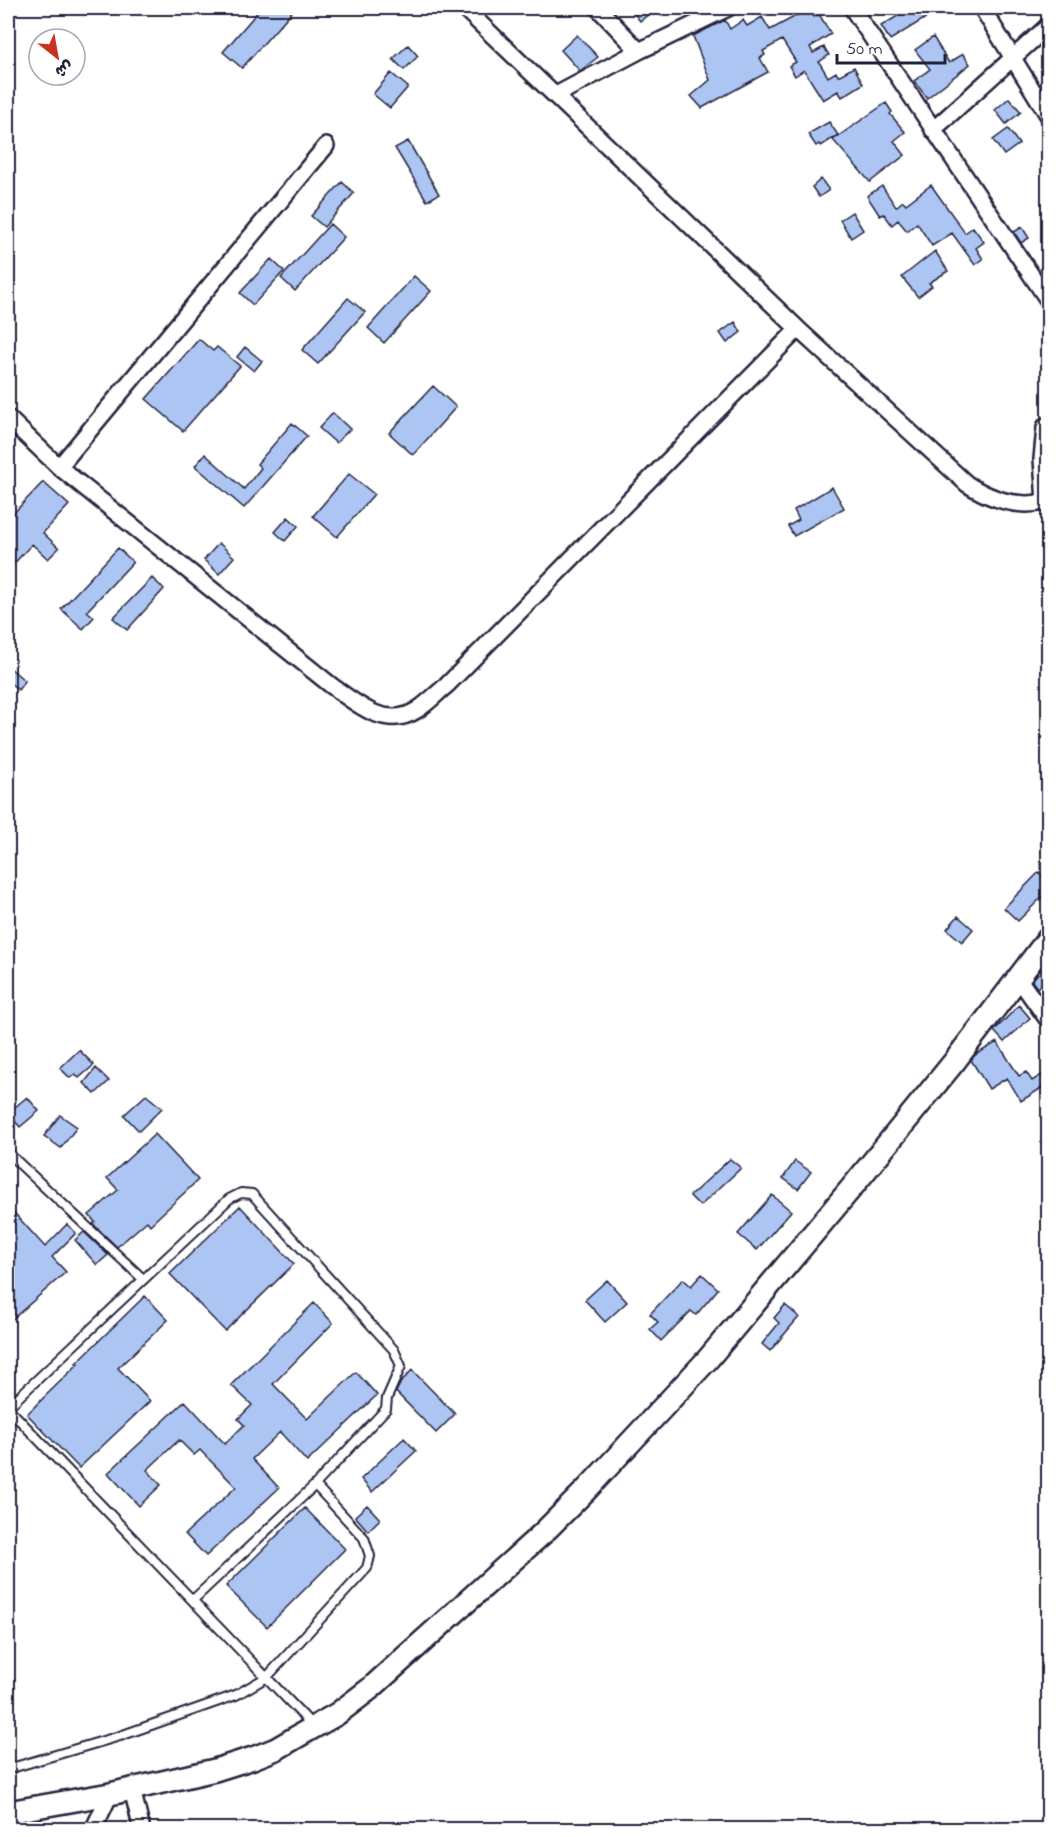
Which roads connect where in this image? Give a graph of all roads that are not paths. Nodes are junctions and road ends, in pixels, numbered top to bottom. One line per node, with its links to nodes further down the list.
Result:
1 (464, 8): 9 (street)
2 (598, 8): 7 (street)
3 (728, 8): 7 (street)
4 (852, 8): 11 (street)
5 (982, 8): 8 (street)
6 (1048, 26): 8 (street)
7 (639, 51): 9 (street)
8 (1013, 58): 10 (street); 11 (street)
9 (556, 95): 14 (street)
10 (1048, 115)
11 (933, 130): 13 (street)
12 (326, 146): 17 (street)
13 (1048, 300)
14 (798, 329): 17 (street); 18 (street)
15 (8, 418): 17 (street)
16 (1048, 428): 18 (street)
17 (58, 467)
18 (1048, 502)
19 (1048, 939): 20 (street)
20 (1017, 978): 21 (street); 28 (street)
21 (1048, 1020)
22 (8, 1154): 23 (lane)
23 (143, 1279): 24 (lane); 25 (lane)
24 (8, 1408): 26 (lane)
25 (315, 1485): 26 (lane); 27 (lane)
26 (193, 1600): 27 (lane)
27 (267, 1677): 28 (lane); 29 (lane)
28 (314, 1727): 30 (street)
29 (8, 1769)
30 (132, 1789): 31 (street); 34 (street)
31 (110, 1794): 32 (street); 33 (street)
32 (8, 1812)
33 (93, 1830)
34 (142, 1830)

